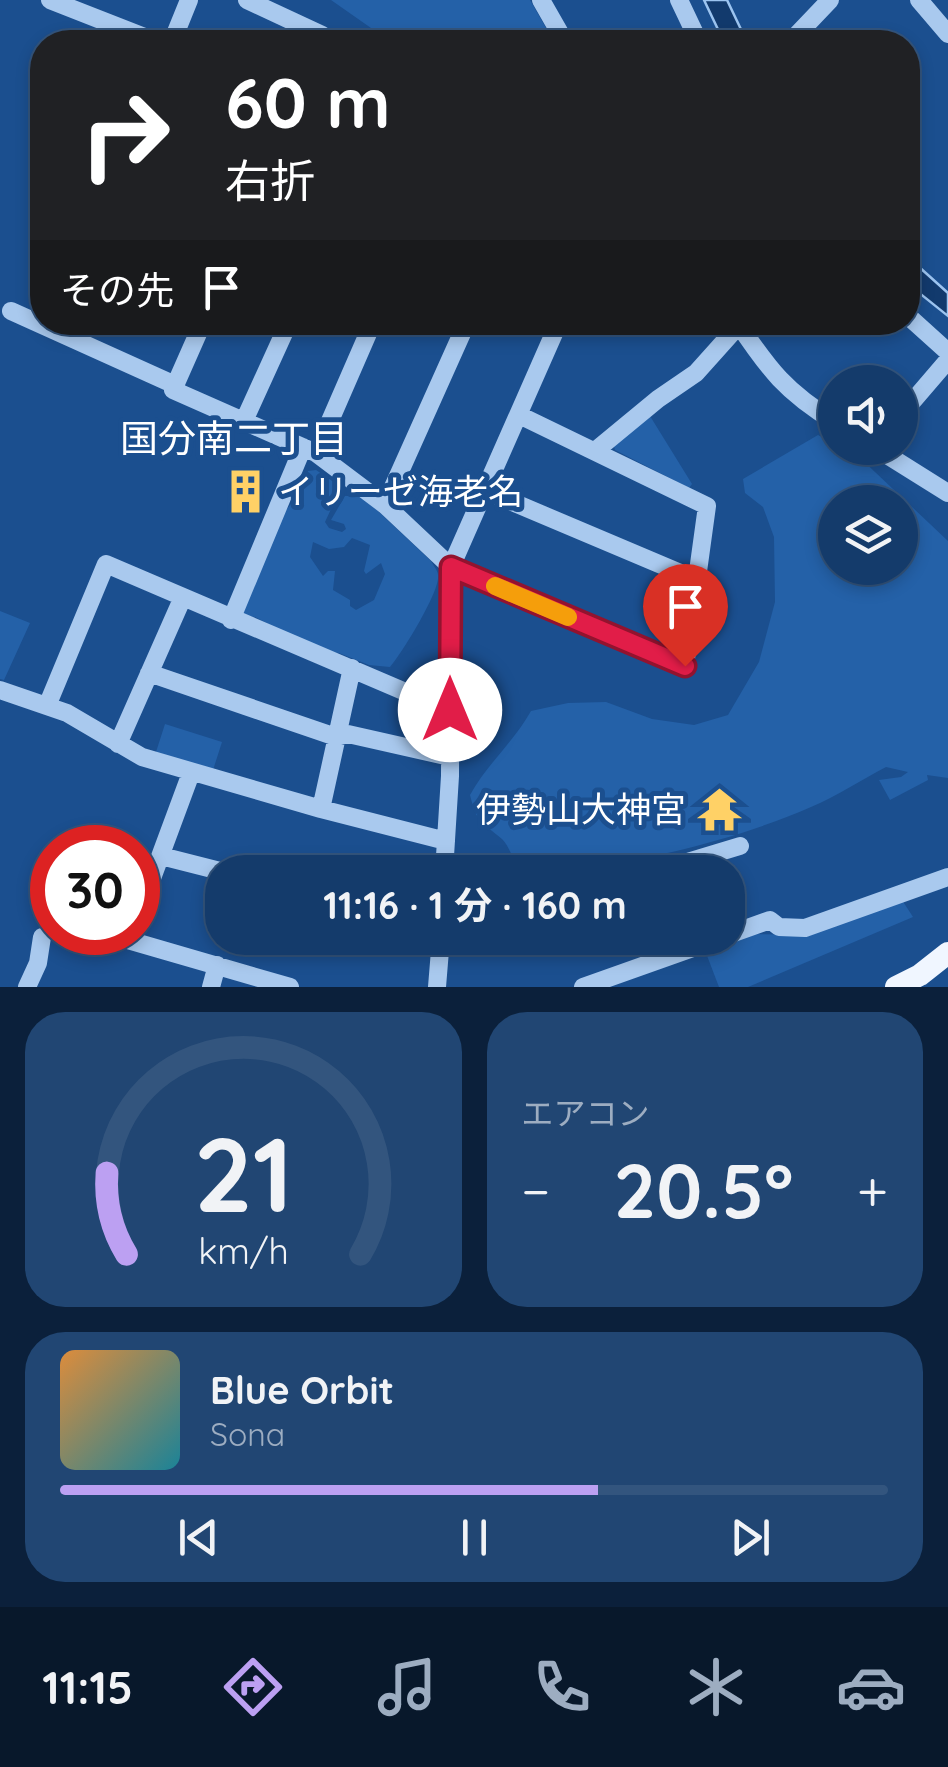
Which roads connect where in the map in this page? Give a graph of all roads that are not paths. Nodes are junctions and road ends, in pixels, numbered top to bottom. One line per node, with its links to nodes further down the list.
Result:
1 (50, 0): 8 (street)
2 (189, 0): 9 (street)
3 (247, 0): 10 (street)
4 (541, 0): 11 (street)
5 (679, 0): 12 (street)
6 (830, 0): 13 (street)
7 (919, 0): 14 (street)
8 (127, 30)
9 (177, 30)
10 (311, 30)
11 (558, 30)
12 (694, 30)
13 (801, 30)
14 (948, 34)
15 (11, 311): 16 (street)
16 (30, 320)
17 (920, 328): 26 (street)
18 (63, 335): 27 (street)
19 (197, 335): 27 (street)
20 (283, 335): 31 (street)
21 (366, 335): 32 (street)
22 (460, 335): 37 (street)
23 (554, 335): 30 (street)
24 (729, 335): 33 (street)
25 (745, 335): 29 (street)
26 (948, 356): 28 (street)
27 (175, 386): 31 (street)
28 (918, 394)
29 (818, 412)
30 (519, 414): 33 (street); 35 (street)
31 (244, 421): 32 (street)
32 (309, 450): 37 (street); 41 (street)
33 (594, 451): 39 (street)
34 (903, 465): 36 (street)
35 (484, 490): 38 (street); 39 (street)
36 (948, 493)
37 (385, 505): 38 (street)
38 (451, 567): 39 (street); 46 (street)
39 (697, 580)
40 (183, 597): 41 (street); 43 (street); 45 (street)
41 (231, 620): 42 (street)
42 (352, 668): 46 (street); 47 (street)
43 (149, 673): 47 (street); 48 (street)
44 (0, 690): 45 (street)
45 (46, 706): 48 (street)
46 (450, 710): 49 (street)
47 (336, 737): 49 (street); 51 (street)
48 (118, 744): 50 (street)
49 (450, 758): 52 (street)
50 (192, 773): 51 (street); 56 (street)
51 (321, 809): 52 (street)
52 (446, 840): 54 (street)
53 (740, 846): 55 (street)
54 (445, 855)
55 (710, 855)
56 (161, 856): 57 (street)
57 (205, 867)
58 (948, 877): 59 (street)
59 (745, 929)
60 (160, 949): 65 (street)
61 (948, 953): 71 (main road)
62 (39, 955): 66 (street)
63 (440, 955): 69 (street)
64 (671, 955): 70 (street)
65 (217, 965): 67 (street); 68 (street)
66 (27, 987)
67 (211, 987)
68 (290, 987)
69 (437, 987)
70 (583, 987)
71 (896, 987)

